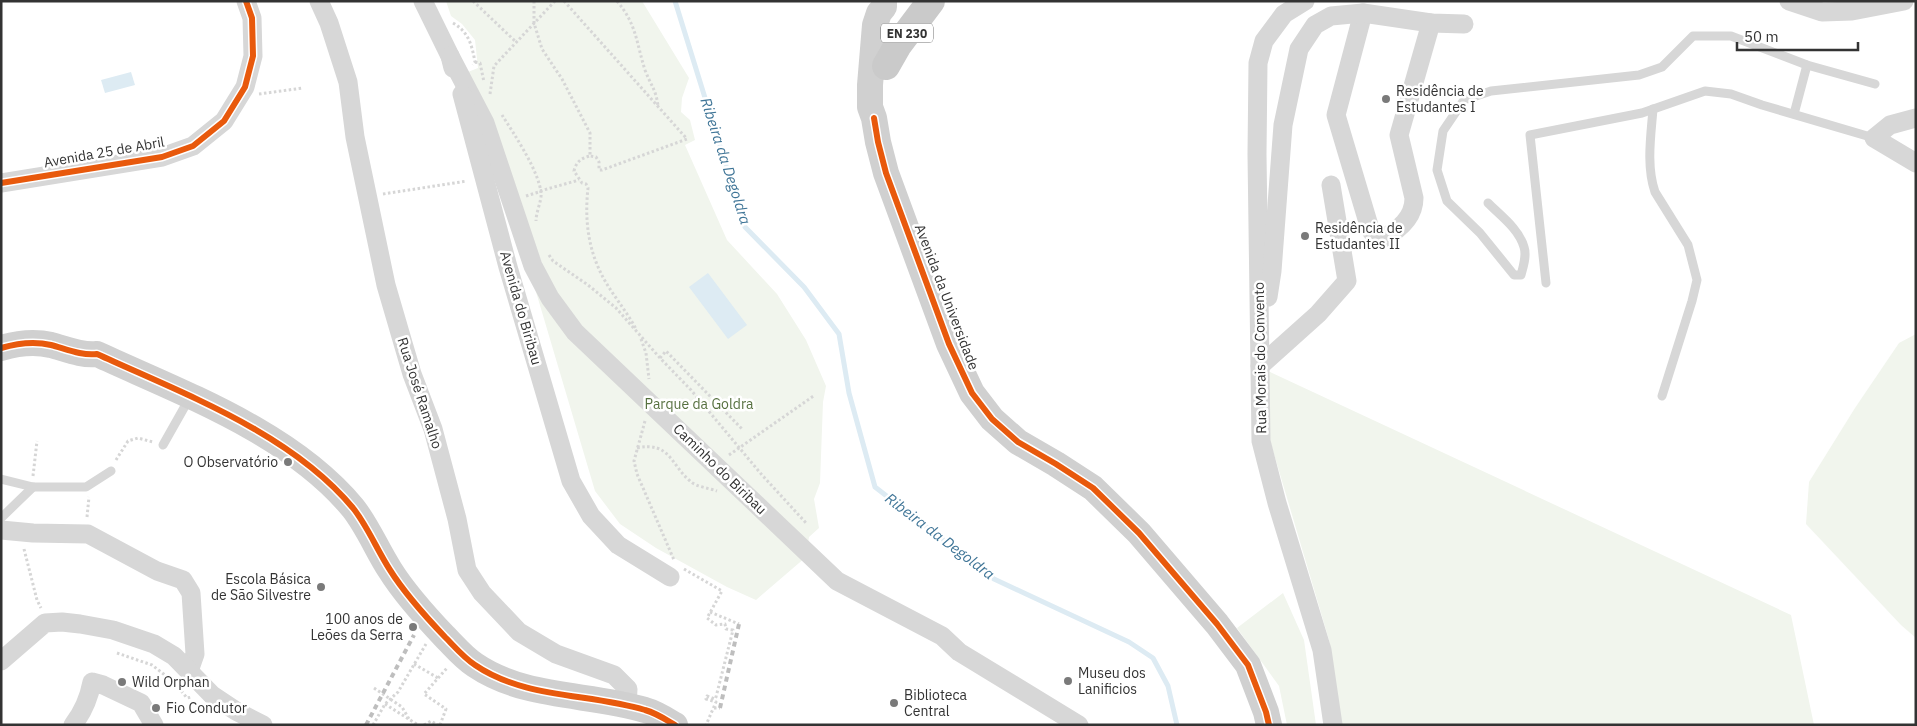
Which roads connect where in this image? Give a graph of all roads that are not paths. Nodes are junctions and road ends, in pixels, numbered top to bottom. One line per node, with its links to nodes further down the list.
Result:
1 (246, 1): 25 (street, Avenida 25 de Abril)
2 (319, 1): 42 (street, Rua José Ramalho)
3 (423, 1): 15 (street, Avenida do Biribau)
4 (927, 1): 11 (main road, EN 230)
5 (931, 1): 17 (main road, EN 230)
6 (1305, 1): 30 (street, Rua Morais do Convento)
7 (1789, 1): 8 (street)
8 (1904, 1)
9 (1911, 1): 10 (street)
10 (1916, 2)
11 (890, 3): 17 (main road); 21 (main road, Avenida da Universidade)
12 (1363, 13): 13 (street); 13 (street); 30 (street)
13 (1430, 22): 14 (street)
14 (1464, 24)
15 (450, 56): 39 (street, Avenida do Biribau); 47 (street, Caminho do Biribau)
16 (1807, 65): 18 (lane); 20 (lane); 27 (lane)
17 (886, 66): 21 (main road)
18 (1875, 84)
19 (1653, 109): 20 (lane); 28 (lane); 31 (lane)
20 (1794, 114): 23 (lane)
21 (874, 118): 48 (main road, Avenida da Universidade)
22 (1916, 118): 23 (street)
23 (1874, 138): 24 (street)
24 (1916, 163)
25 (1, 183)
26 (1331, 185): 30 (street)
27 (1488, 203)
28 (1546, 283)
29 (1, 348): 32 (main road)
30 (1260, 358): 49 (street, Rua Morais do Convento)
31 (1662, 396)
32 (190, 397): 33 (lane); 42 (main road)
33 (163, 445)
34 (111, 471): 36 (lane)
35 (1, 478): 36 (lane)
36 (33, 487): 37 (lane)
37 (1, 518)
38 (10, 531): 41 (street)
39 (669, 568)
40 (1, 661): 41 (street)
41 (189, 671): 45 (street)
42 (637, 711): 46 (main road)
43 (83, 724): 44 (street)
44 (154, 725)
45 (263, 725)
46 (675, 725)
47 (1079, 725)
48 (1269, 725)
49 (1333, 725)

